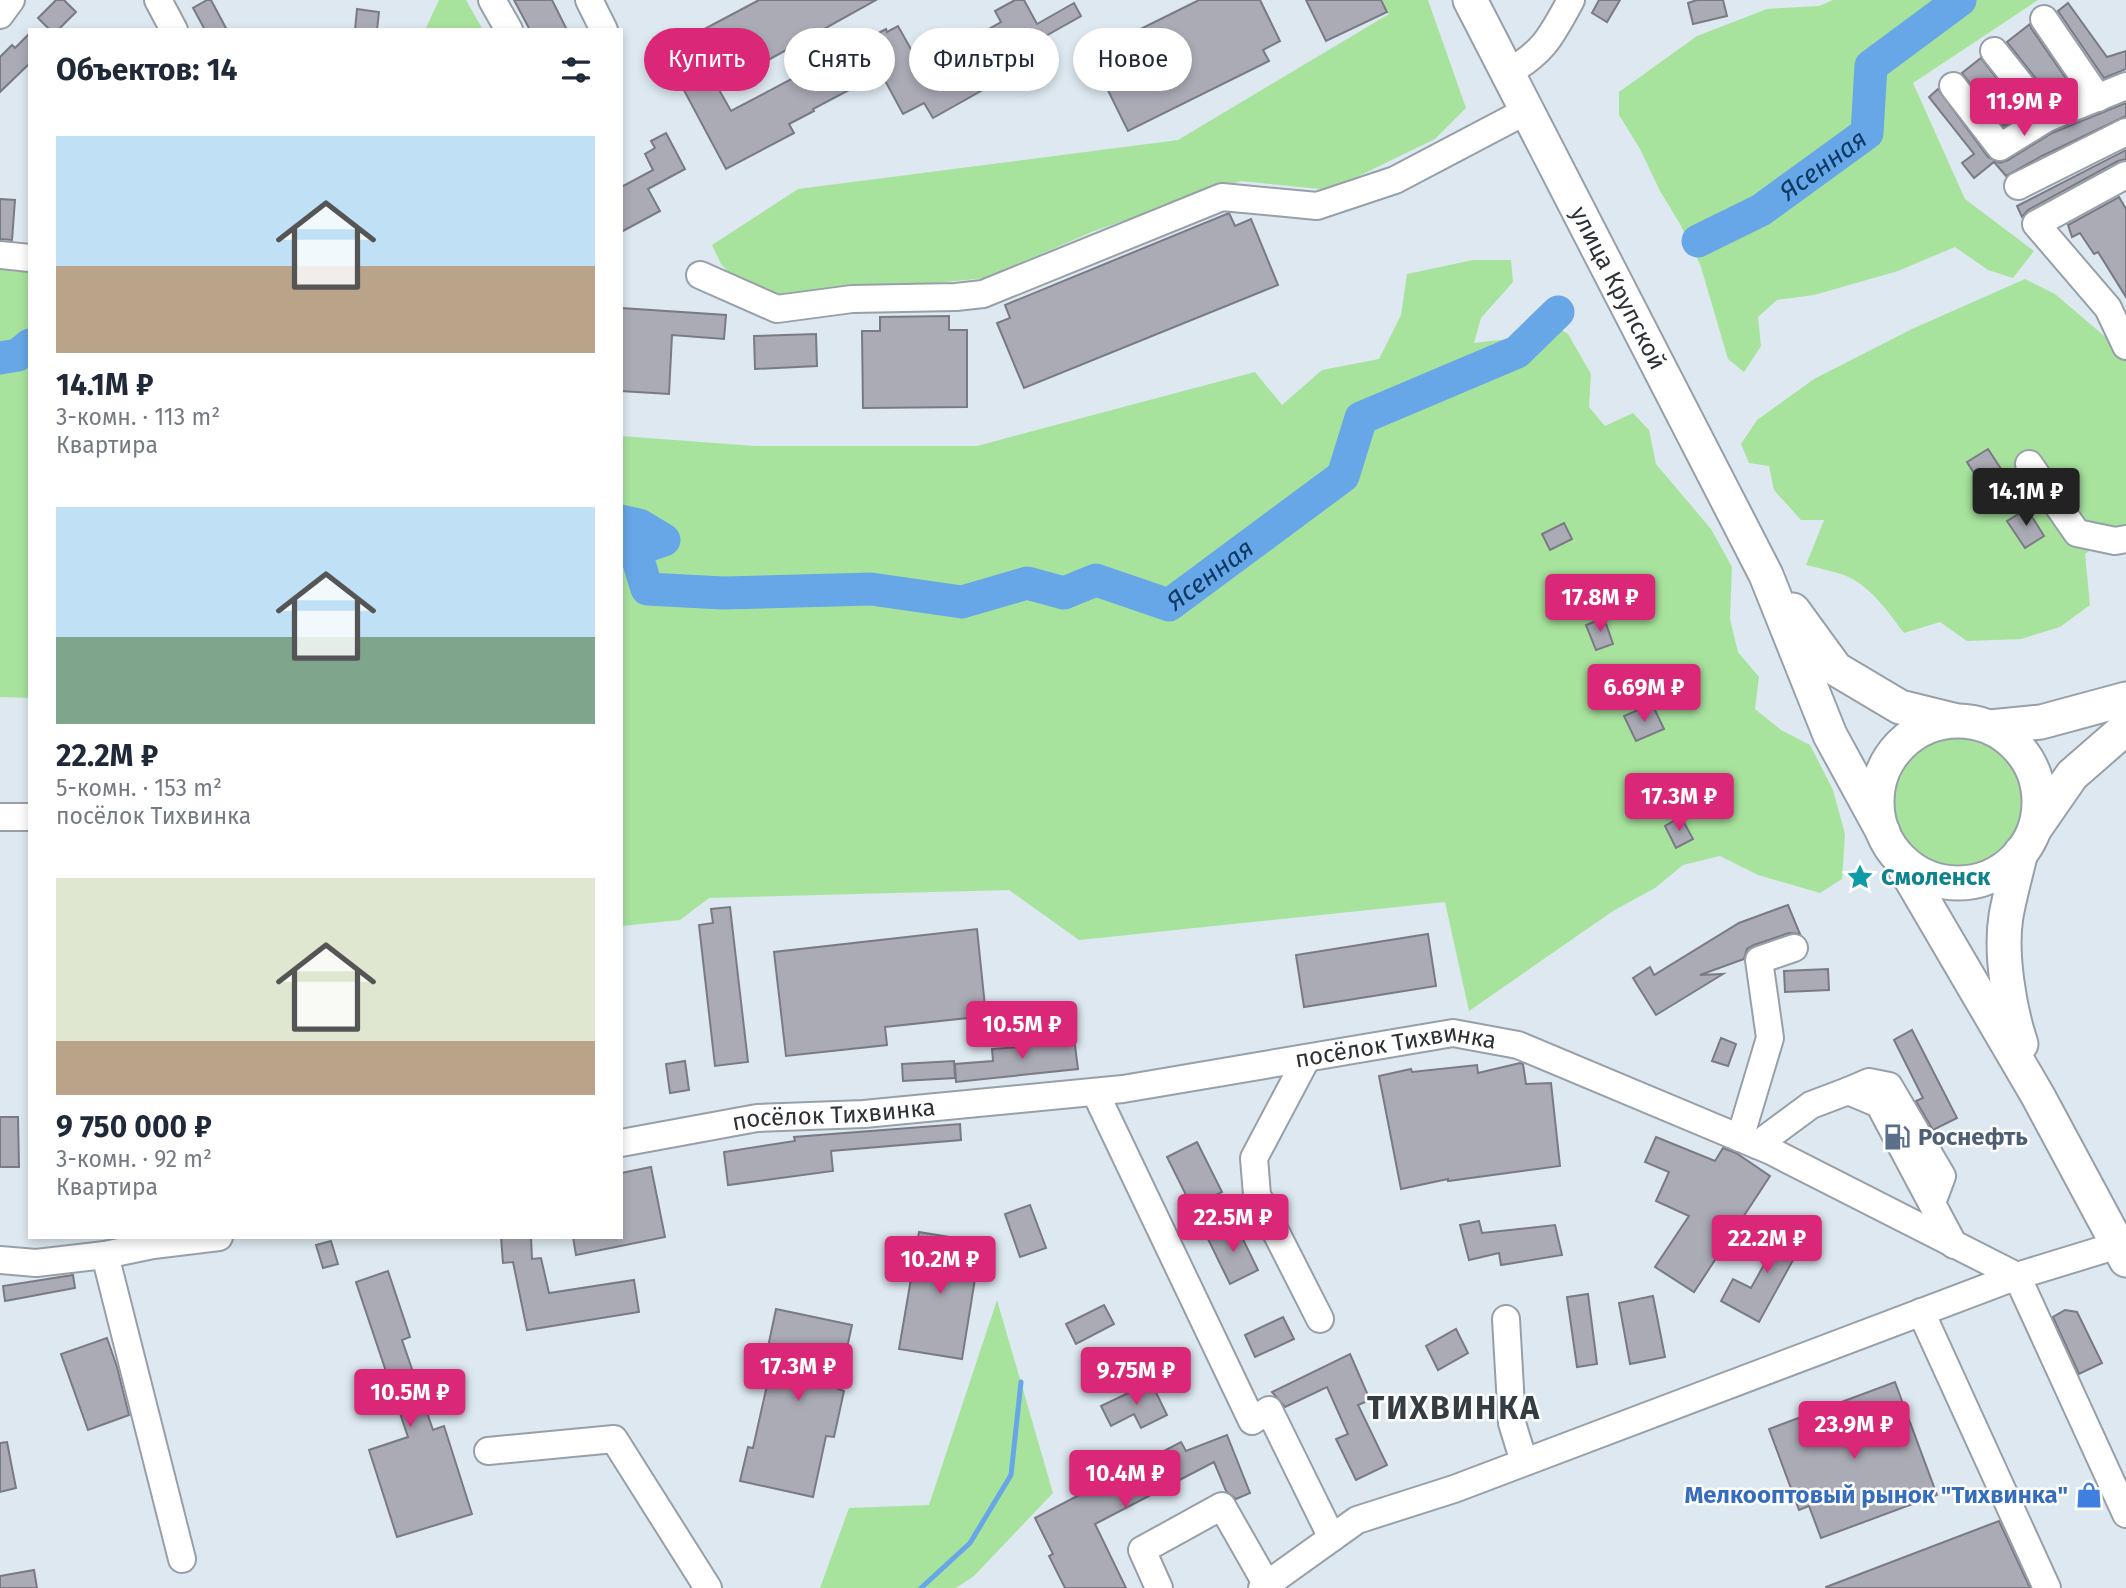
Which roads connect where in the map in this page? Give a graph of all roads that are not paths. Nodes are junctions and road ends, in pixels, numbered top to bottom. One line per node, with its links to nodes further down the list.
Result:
1 (11, 0): 7 (street)
2 (158, 0): 9 (street)
3 (492, 0): 10 (street)
4 (589, 0): 11 (street)
5 (1471, 0): 13 (main road, улица Крупской)
6 (1571, 0): 13 (street)
7 (0, 15)
8 (2044, 19): 16 (street)
9 (173, 28)
10 (508, 28)
11 (603, 28)
12 (1994, 51): 18 (street)
13 (1509, 72): 17 (main road, улица Крупской)
14 (1953, 86): 18 (street)
15 (2126, 86): 16 (street)
16 (2098, 98): 18 (street)
17 (1528, 110): 24 (street); 28 (main road, улица Крупской)
18 (2047, 118)
19 (2126, 132): 21 (street)
20 (2125, 180): 25 (street)
21 (2018, 186)
22 (0, 255): 23 (street)
23 (28, 258)
24 (700, 275)
25 (2126, 346)
26 (2029, 464): 27 (street)
27 (2126, 539)
28 (1766, 575): 30 (main road, улица Крупской); 35 (main road, улица Крупской)
29 (2126, 699): 31 (main road)
30 (1956, 721): 31 (main road); 35 (main road)
31 (1990, 727): 36 (main road)
32 (2126, 728): 36 (main road)
33 (0, 817): 34 (street)
34 (28, 817)
35 (1889, 841): 36 (main road); 40 (main road, улица Крупской)
36 (2028, 841): 40 (main road)
37 (1794, 948): 41 (street)
38 (1307, 1058): 39 (street, посёлок Тихвинка); 41 (street, посёлок Тихвинка); 50 (street)
39 (1095, 1092): 42 (street, посёлок Тихвинка); 55 (street)
40 (2038, 1096): 44 (main road)
41 (1749, 1142): 45 (street, посёлок Тихвинка); 45 (street)
42 (623, 1143)
43 (202, 1239): 46 (street)
44 (2120, 1239): 48 (street)
45 (1954, 1245): 48 (street, посёлок Тихвинка)
46 (105, 1255): 47 (street); 56 (street)
47 (0, 1260)
48 (2017, 1276): 49 (street); 54 (street)
49 (1921, 1312): 53 (street); 60 (street)
50 (1320, 1319)
51 (1506, 1319): 53 (street)
52 (488, 1451): 58 (street)
53 (1524, 1462): 55 (street)
54 (2126, 1514)
55 (1332, 1538): 57 (street)
56 (182, 1559)
57 (1264, 1586): 59 (street)
58 (708, 1588)
59 (1159, 1588)
60 (2047, 1588)

